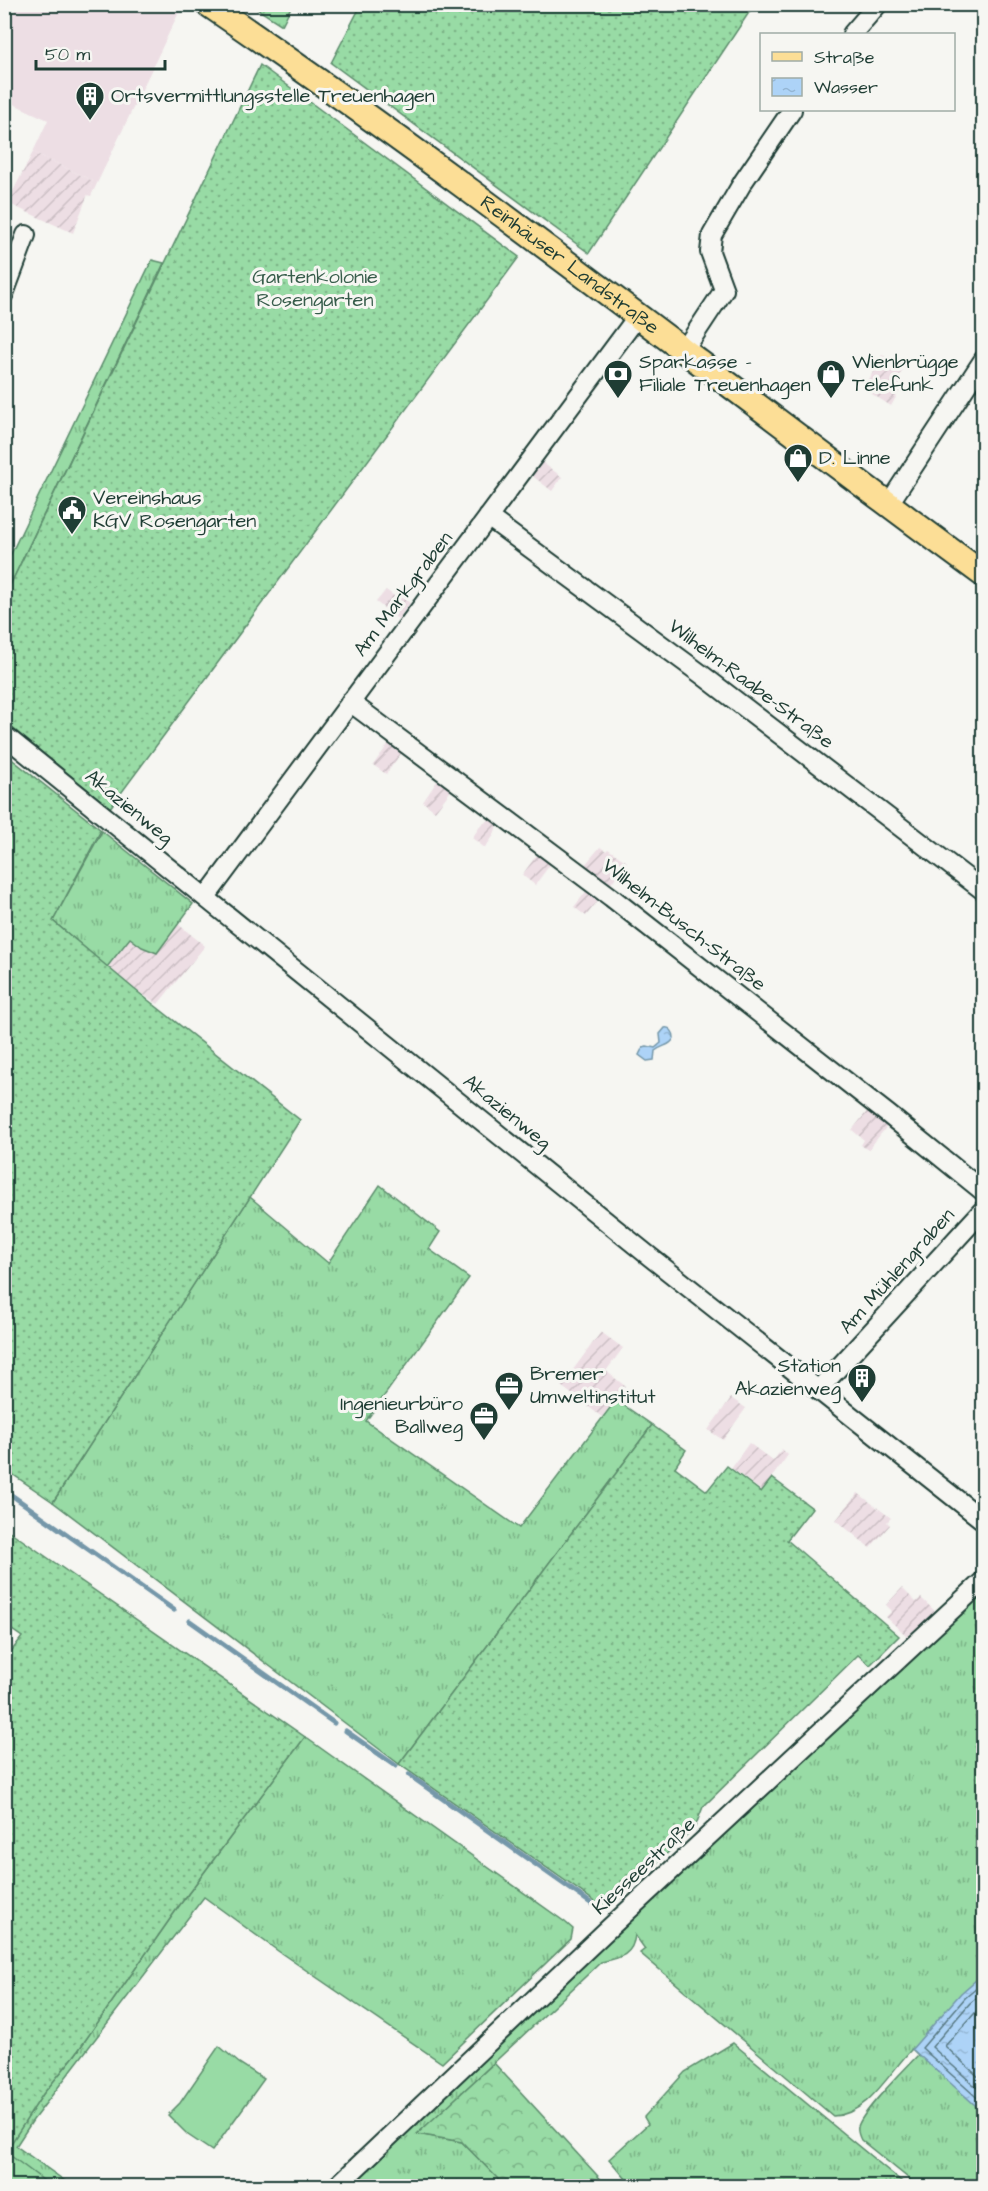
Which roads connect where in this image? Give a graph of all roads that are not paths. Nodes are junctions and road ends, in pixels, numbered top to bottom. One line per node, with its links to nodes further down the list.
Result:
1 (208, 4): 7 (main road, Reinhäuser Landstraße)
2 (878, 4): 3 (street)
3 (853, 33)
4 (791, 111): 8 (street)
5 (26, 235): 6 (street)
6 (4, 294)
7 (637, 317): 8 (main road, Reinhäuser Landstraße); 11 (street, Am Markgraben)
8 (683, 352): 10 (main road, Reinhäuser Landstraße)
9 (984, 359): 10 (street)
10 (888, 505): 12 (main road, Reinhäuser Landstraße)
11 (489, 517): 13 (street, Am Markgraben); 15 (street, Wilhelm-Raabe-Straße)
12 (984, 575)
13 (350, 702): 16 (street, Am Markgraben); 17 (street, Wilhelm-Busch-Straße)
14 (4, 735): 16 (street, Akazienweg)
15 (984, 891)
16 (206, 897): 19 (street, Akazienweg)
17 (984, 1192)
18 (984, 1209): 19 (street, Am Mühlengraben)
19 (819, 1389): 20 (street, Akazienweg)
20 (984, 1521)
21 (984, 1580): 22 (street, Kiesseestraße)
22 (337, 2187)

